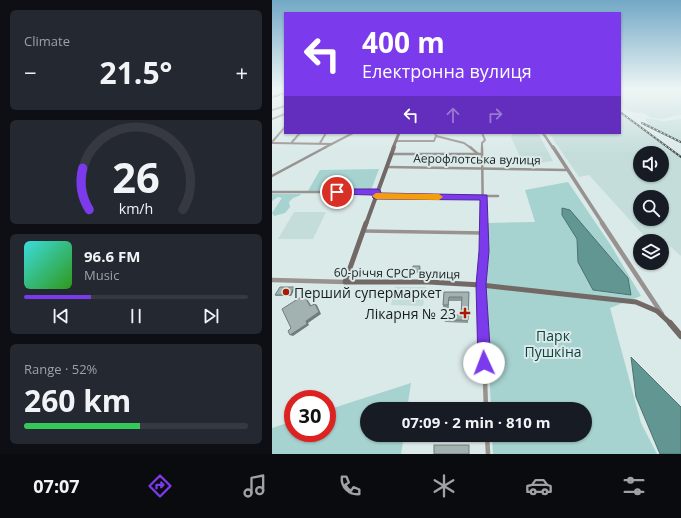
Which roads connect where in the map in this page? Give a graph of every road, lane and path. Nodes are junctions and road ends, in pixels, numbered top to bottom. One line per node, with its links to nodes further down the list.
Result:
1 (284, 114): 2 (street)
2 (272, 119)
3 (284, 128): 12 (street)
4 (299, 134): 13 (street)
5 (325, 134): 14 (street)
6 (350, 134): 15 (street)
7 (399, 134): 11 (main road)
8 (435, 134): 11 (street); 17 (street)
9 (482, 134): 17 (street)
10 (544, 134): 20 (street)
11 (396, 141): 16 (main road)
12 (272, 142): 13 (street)
13 (292, 143): 14 (street)
14 (320, 143): 15 (street)
15 (333, 144): 21 (street)
16 (391, 154): 17 (street); 18 (main road)
17 (480, 154): 19 (street)
18 (387, 166): 19 (street, Аерофлотська вулиця); 23 (main road)
19 (483, 168): 20 (street, Аерофлотська вулиця); 26 (street)
20 (566, 170): 32 (street)
21 (272, 176)
22 (274, 192): 23 (street); 25 (street)
23 (376, 194): 26 (street); 27 (main road)
24 (498, 196): 26 (street)
25 (272, 197)
26 (484, 197): 28 (street)
27 (364, 230): 28 (street); 30 (main road)
28 (483, 234): 31 (street)
29 (272, 280): 30 (street, 60-річчя СРСР вулиця)
30 (345, 282): 31 (main road, 60-річчя СРСР вулиця)
31 (481, 285): 32 (main road, 60-річчя СРСР вулиця); 34 (street)
32 (662, 314): 33 (main road)
33 (681, 336)
34 (486, 402)
35 (487, 442): 36 (street)
36 (488, 454)

